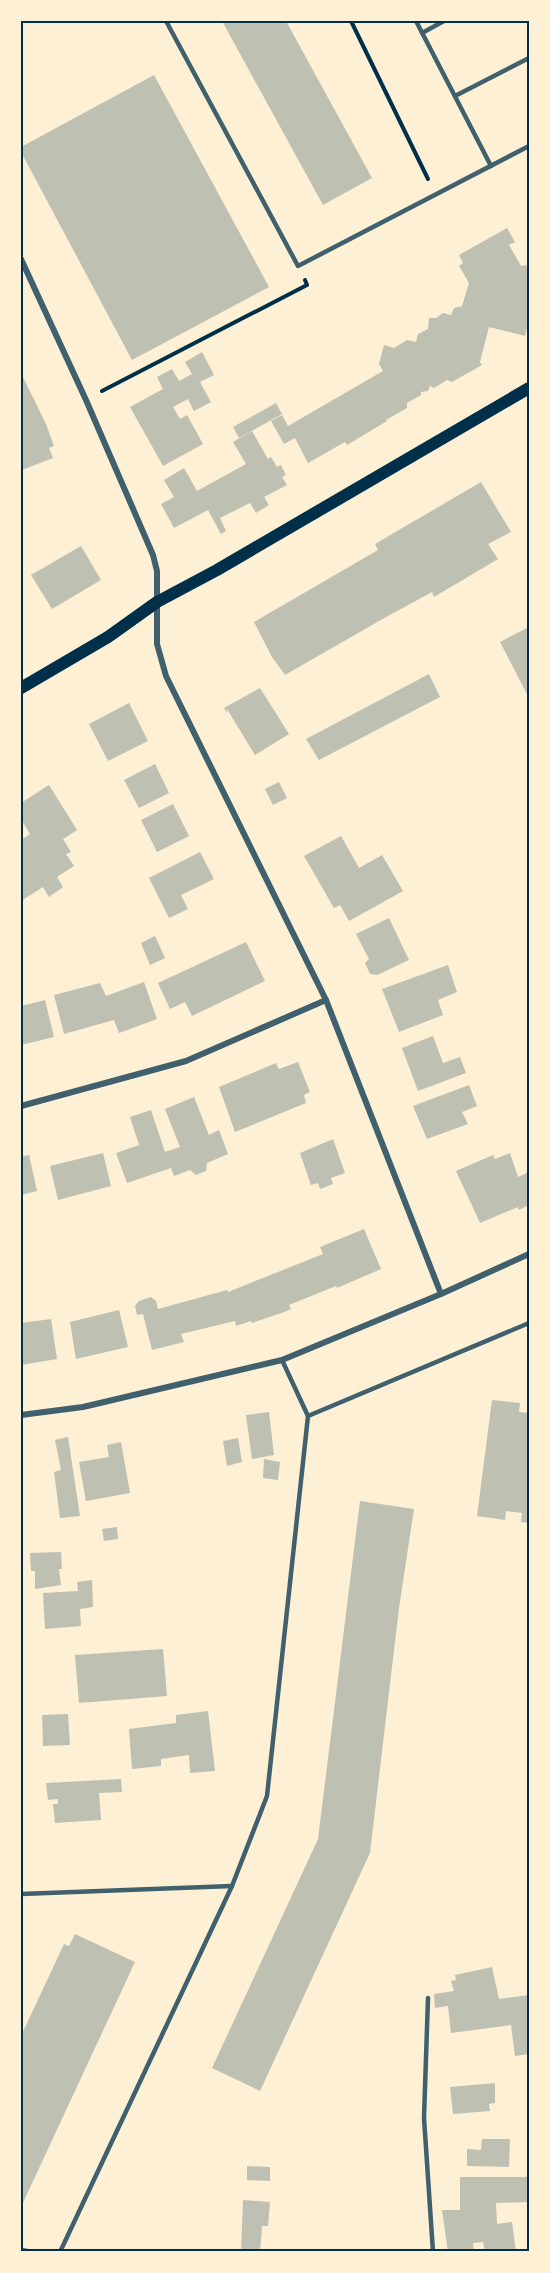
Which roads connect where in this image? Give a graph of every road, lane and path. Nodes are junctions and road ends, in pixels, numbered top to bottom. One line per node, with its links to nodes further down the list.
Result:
1 (166, 21): 12 (lane)
2 (351, 21): 10 (path)
3 (416, 21): 5 (lane)
4 (444, 21): 5 (lane)
5 (422, 33): 7 (lane)
6 (529, 58): 7 (lane)
7 (455, 96): 9 (lane)
8 (529, 146): 9 (lane)
9 (491, 166): 10 (lane)
10 (436, 194): 12 (lane)
11 (21, 260): 14 (street)
12 (298, 266): 14 (path)
13 (529, 388): 15 (main road)
14 (86, 400): 15 (street)
15 (157, 602): 16 (main road); 17 (street)
16 (21, 688)
17 (326, 1000): 18 (street); 20 (street)
18 (21, 1106)
19 (529, 1254): 20 (street)
20 (441, 1294): 22 (street)
21 (529, 1323): 24 (lane)
22 (282, 1360): 23 (street); 24 (lane)
23 (21, 1415)
24 (308, 1416): 25 (lane)
25 (232, 1886): 26 (lane); 30 (lane)
26 (21, 1894)
27 (428, 1998): 31 (lane)
28 (21, 2250): 29 (lane)
29 (33, 2252)
30 (60, 2252)
31 (433, 2252)

